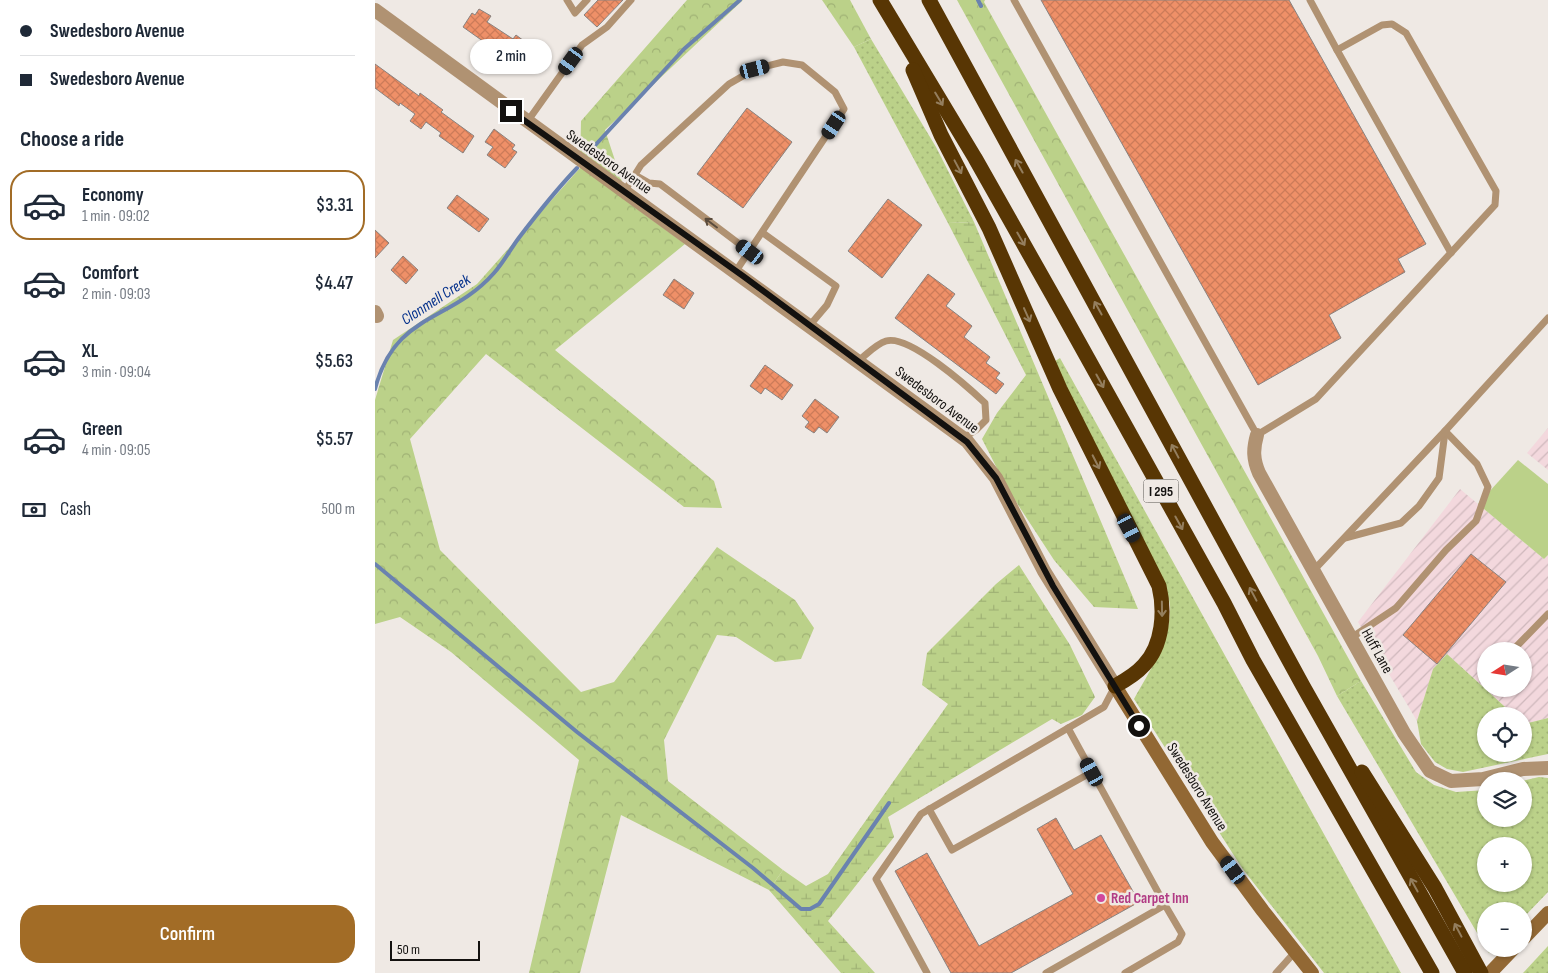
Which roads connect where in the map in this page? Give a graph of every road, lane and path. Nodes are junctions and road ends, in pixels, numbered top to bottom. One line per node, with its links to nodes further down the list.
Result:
1 (567, 0): 2 (lane)
2 (587, 0)
3 (631, 0): 10 (lane)
4 (929, 0): 26 (highway, I 295, one-way to 4)
5 (1014, 0): 21 (lane)
6 (1310, 0): 9 (lane)
7 (883, 6): 29 (highway, one-way to 29); 45 (highway, I 295, one-way to 45)
8 (375, 10): 10 (street, Swedesboro Avenue)
9 (1337, 50): 15 (lane); 15 (lane)
10 (527, 122): 12 (street, Swedesboro Avenue)
11 (635, 175): 12 (lane); 13 (lane); 14 (lane, one-way to 11)
12 (624, 192): 16 (street, Swedesboro Avenue)
13 (763, 233): 14 (lane); 18 (lane)
14 (750, 252): 16 (lane)
15 (1451, 254): 21 (lane)
16 (736, 271): 18 (street, Swedesboro Avenue)
17 (1548, 318): 20 (lane)
18 (810, 325): 19 (street, Swedesboro Avenue)
19 (858, 361): 22 (street, Swedesboro Avenue); 22 (lane)
20 (1445, 431): 23 (lane); 23 (lane); 27 (lane)
21 (1257, 435): 24 (street, Huff Lane)
22 (963, 438): 29 (street, Swedesboro Avenue)
23 (1345, 538): 24 (lane)
24 (1313, 571): 27 (street, Huff Lane)
25 (1548, 614): 28 (lane)
26 (1276, 636): 46 (highway, I 295, one-way to 26); 47 (highway, one-way to 26)
27 (1351, 638): 31 (street, Huff Lane)
28 (1521, 642)
29 (1115, 686): 30 (lane); 37 (main road, Swedesboro Avenue)
30 (1068, 728): 32 (lane); 33 (lane)
31 (1548, 768)
32 (1092, 772): 33 (lane); 34 (lane)
33 (929, 809): 40 (lane)
34 (1165, 905): 39 (lane); 42 (lane)
35 (1548, 913): 36 (main road)
36 (1532, 930)
37 (1295, 952): 43 (lane); 44 (main road, Swedesboro Avenue)
38 (1506, 957): 48 (main road)
39 (1057, 970): 41 (lane)
40 (927, 973)
41 (1046, 973)
42 (1125, 973)
43 (1276, 973)
44 (1312, 973)
45 (1431, 973)
46 (1465, 973)
47 (1481, 973)
48 (1491, 973)

